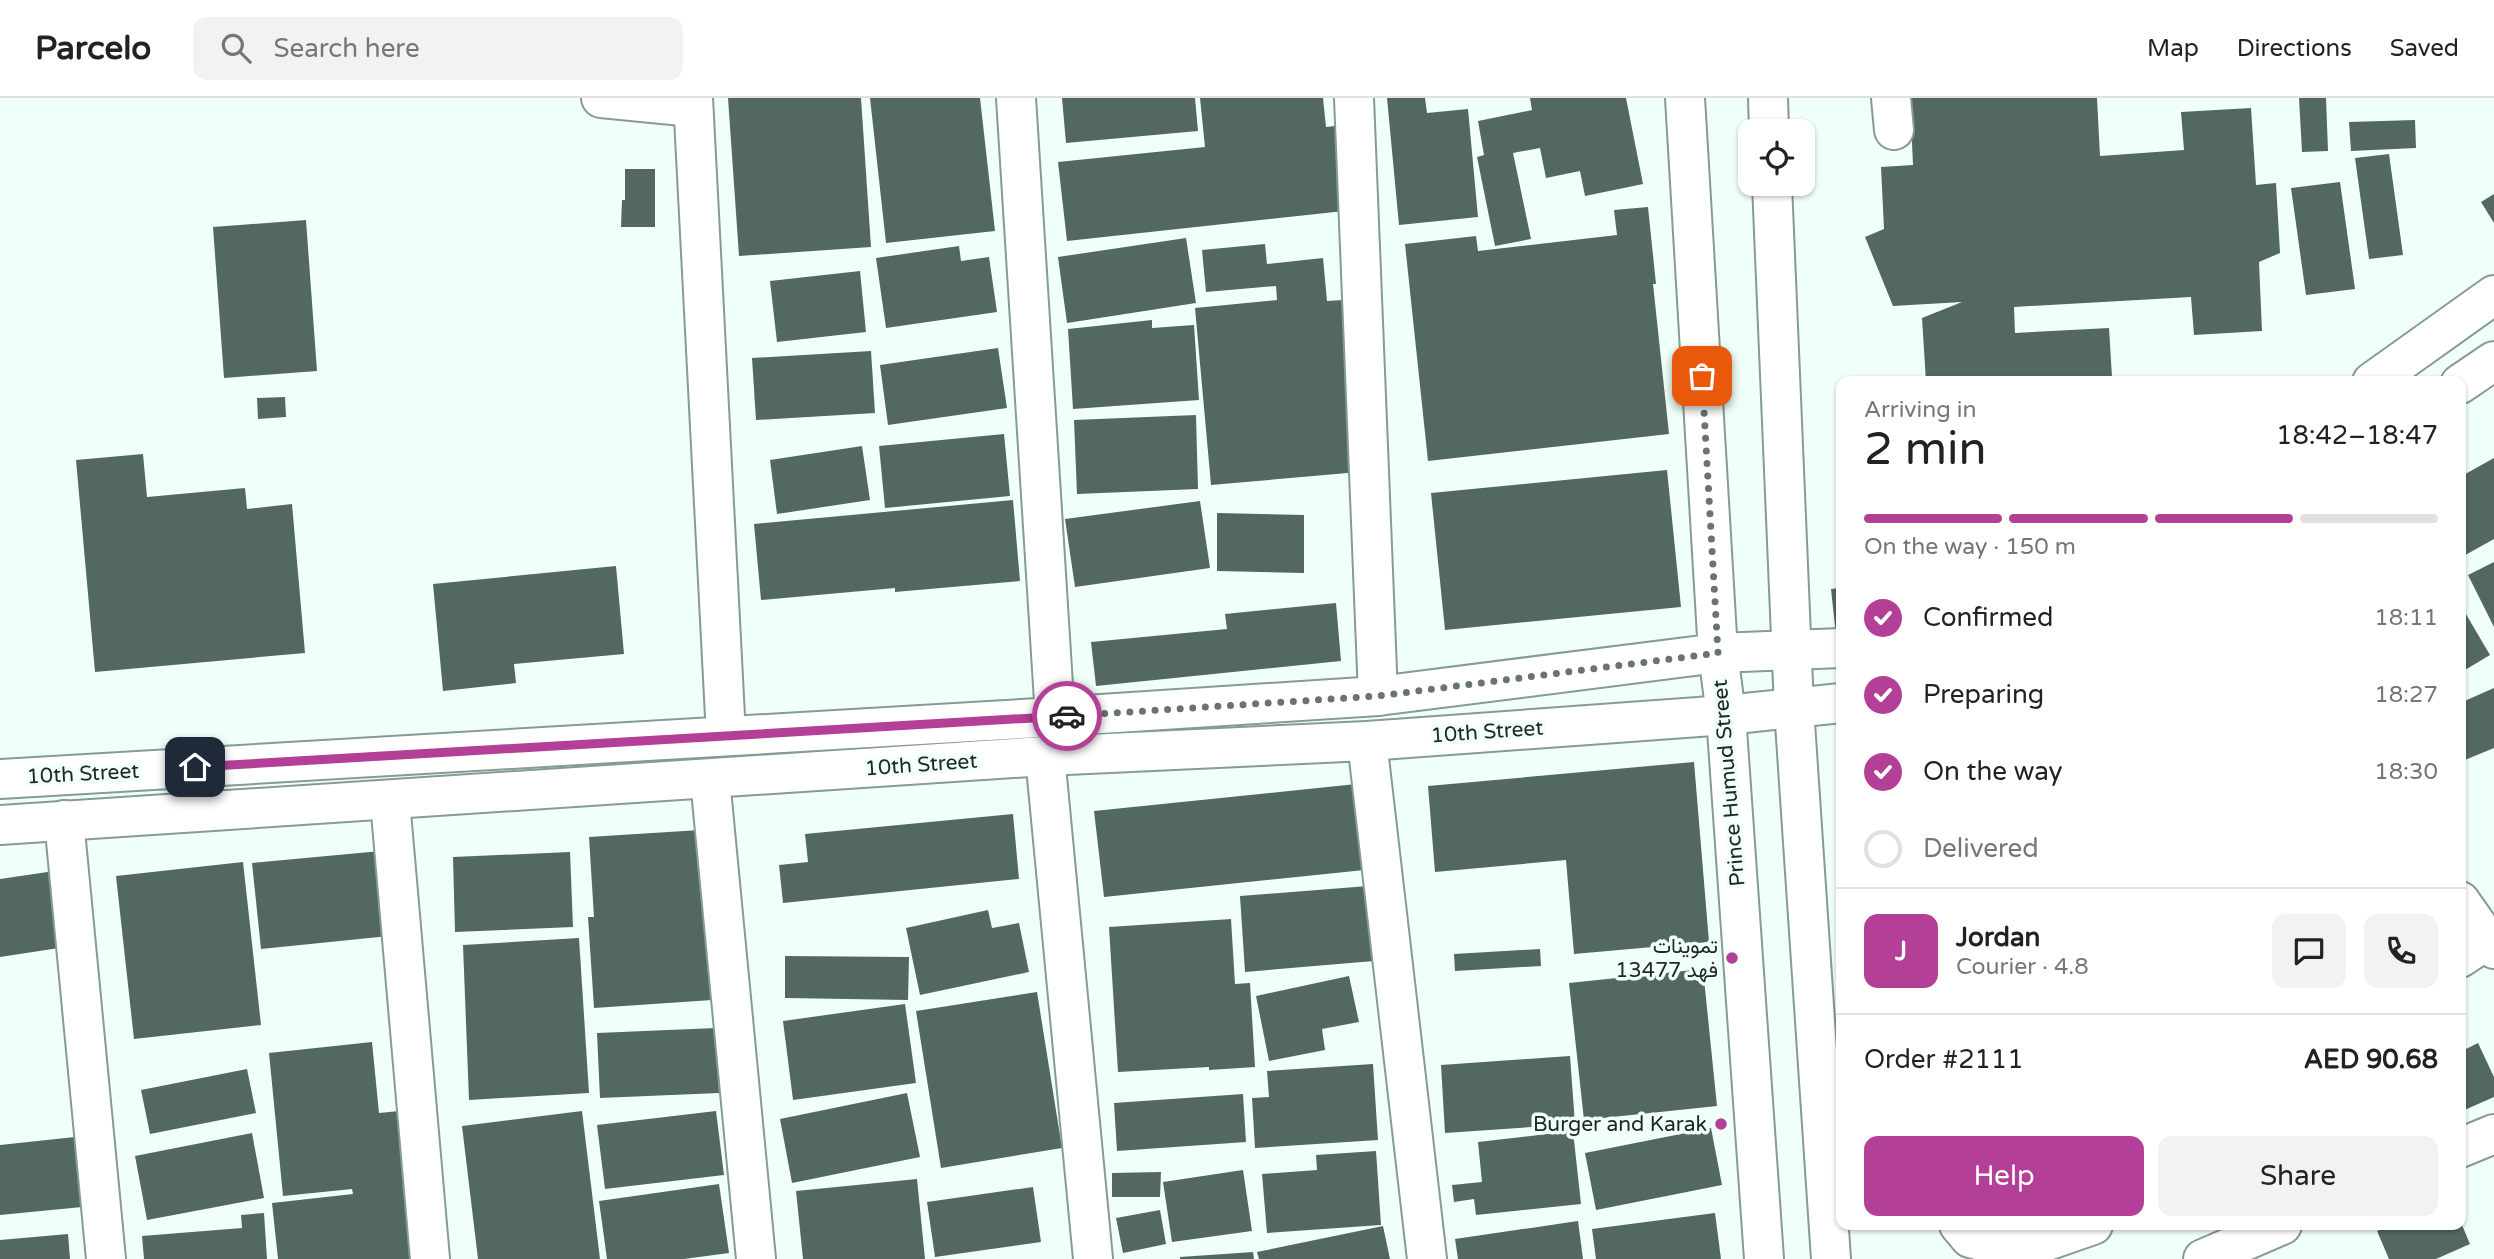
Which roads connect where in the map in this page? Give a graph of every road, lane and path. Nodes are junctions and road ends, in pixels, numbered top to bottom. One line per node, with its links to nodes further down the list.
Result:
1 (601, 98): 6 (street)
2 (1016, 98): 20 (street)
3 (1354, 98): 16 (street)
4 (1685, 98): 15 (street, Prince Humud Street)
5 (1768, 98): 7 (street)
6 (693, 103): 21 (street)
7 (1769, 119)
8 (1773, 196): 14 (street)
9 (2494, 295): 11 (street)
10 (2494, 361): 12 (street)
11 (2380, 376)
12 (2466, 380)
13 (1836, 648): 14 (street, 10th Street)
14 (1793, 651): 15 (street, 10th Street); 18 (street)
15 (1718, 653): 16 (street, 10th Street); 19 (street, Prince Humud Street)
16 (1378, 696): 20 (street, 10th Street)
17 (1836, 704): 18 (street, 10th Street)
18 (1794, 708): 19 (street, 10th Street); 42 (street)
19 (1726, 715): 22 (street, 10th Street); 41 (street, Prince Humud Street)
20 (1055, 717): 21 (street, 10th Street)
21 (726, 736): 24 (street, 10th Street)
22 (1367, 741): 23 (street, 10th Street); 40 (street)
23 (1045, 757): 25 (street, 10th Street); 39 (street)
24 (0, 779)
25 (710, 779): 26 (street, 10th Street); 38 (street)
26 (390, 801): 27 (street, 10th Street); 37 (street)
27 (64, 820): 28 (street, 10th Street); 36 (street)
28 (0, 825)
29 (2466, 915): 30 (street)
30 (2481, 949)
31 (2494, 1134): 32 (street)
32 (2466, 1146)
33 (1963, 1230): 34 (street)
34 (2079, 1230)
35 (2270, 1230): 43 (street)
36 (106, 1259)
37 (430, 1259)
38 (755, 1259)
39 (1093, 1259)
40 (1427, 1259)
41 (1764, 1259)
42 (1831, 1259)
43 (2203, 1259)

